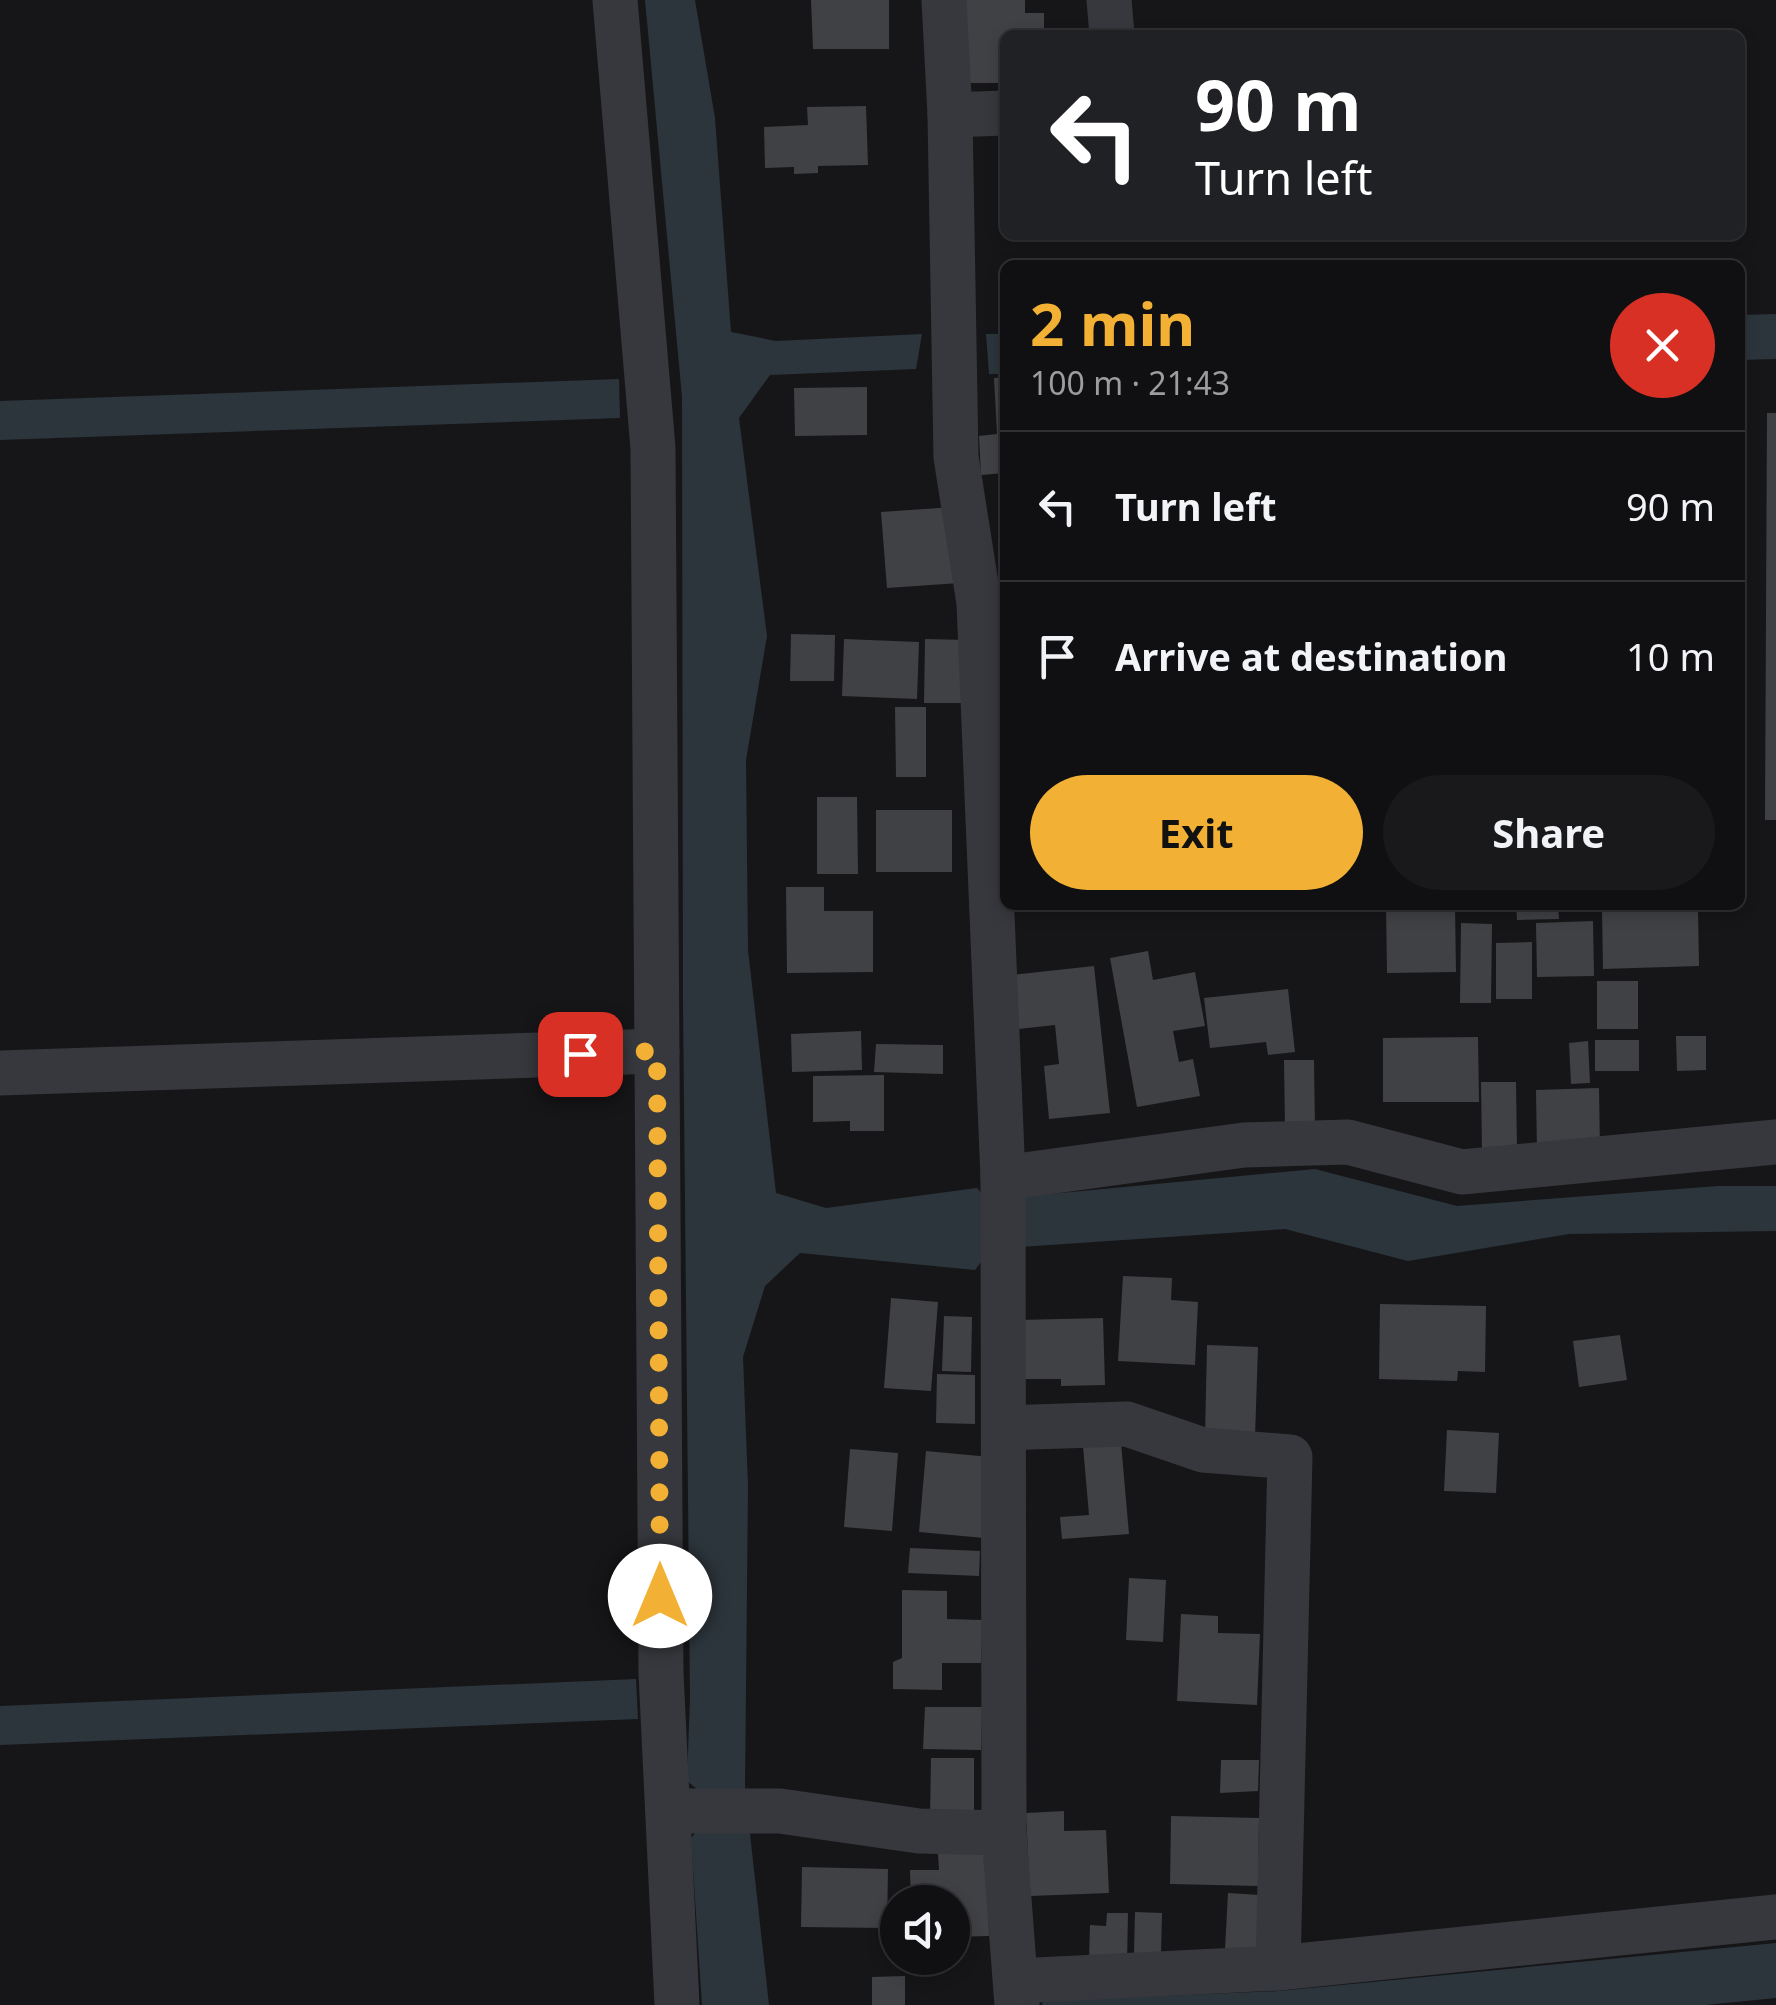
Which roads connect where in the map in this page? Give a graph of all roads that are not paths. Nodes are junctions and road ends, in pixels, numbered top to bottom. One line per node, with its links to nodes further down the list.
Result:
1 (615, 0): 7 (street)
2 (944, 0): 6 (street)
3 (1109, 0): 4 (street)
4 (1112, 30)
5 (1000, 114): 6 (street)
6 (950, 116): 10 (street)
7 (657, 1051): 8 (street); 12 (street)
8 (0, 1074)
9 (1776, 1142): 10 (street)
10 (1003, 1184): 11 (street)
11 (1004, 1428): 13 (street); 15 (street)
12 (697, 1811): 13 (street); 17 (street)
13 (1004, 1833): 16 (street)
14 (1776, 1917): 15 (street)
15 (1278, 1968): 16 (street)
16 (1017, 1993)
17 (678, 2005)

